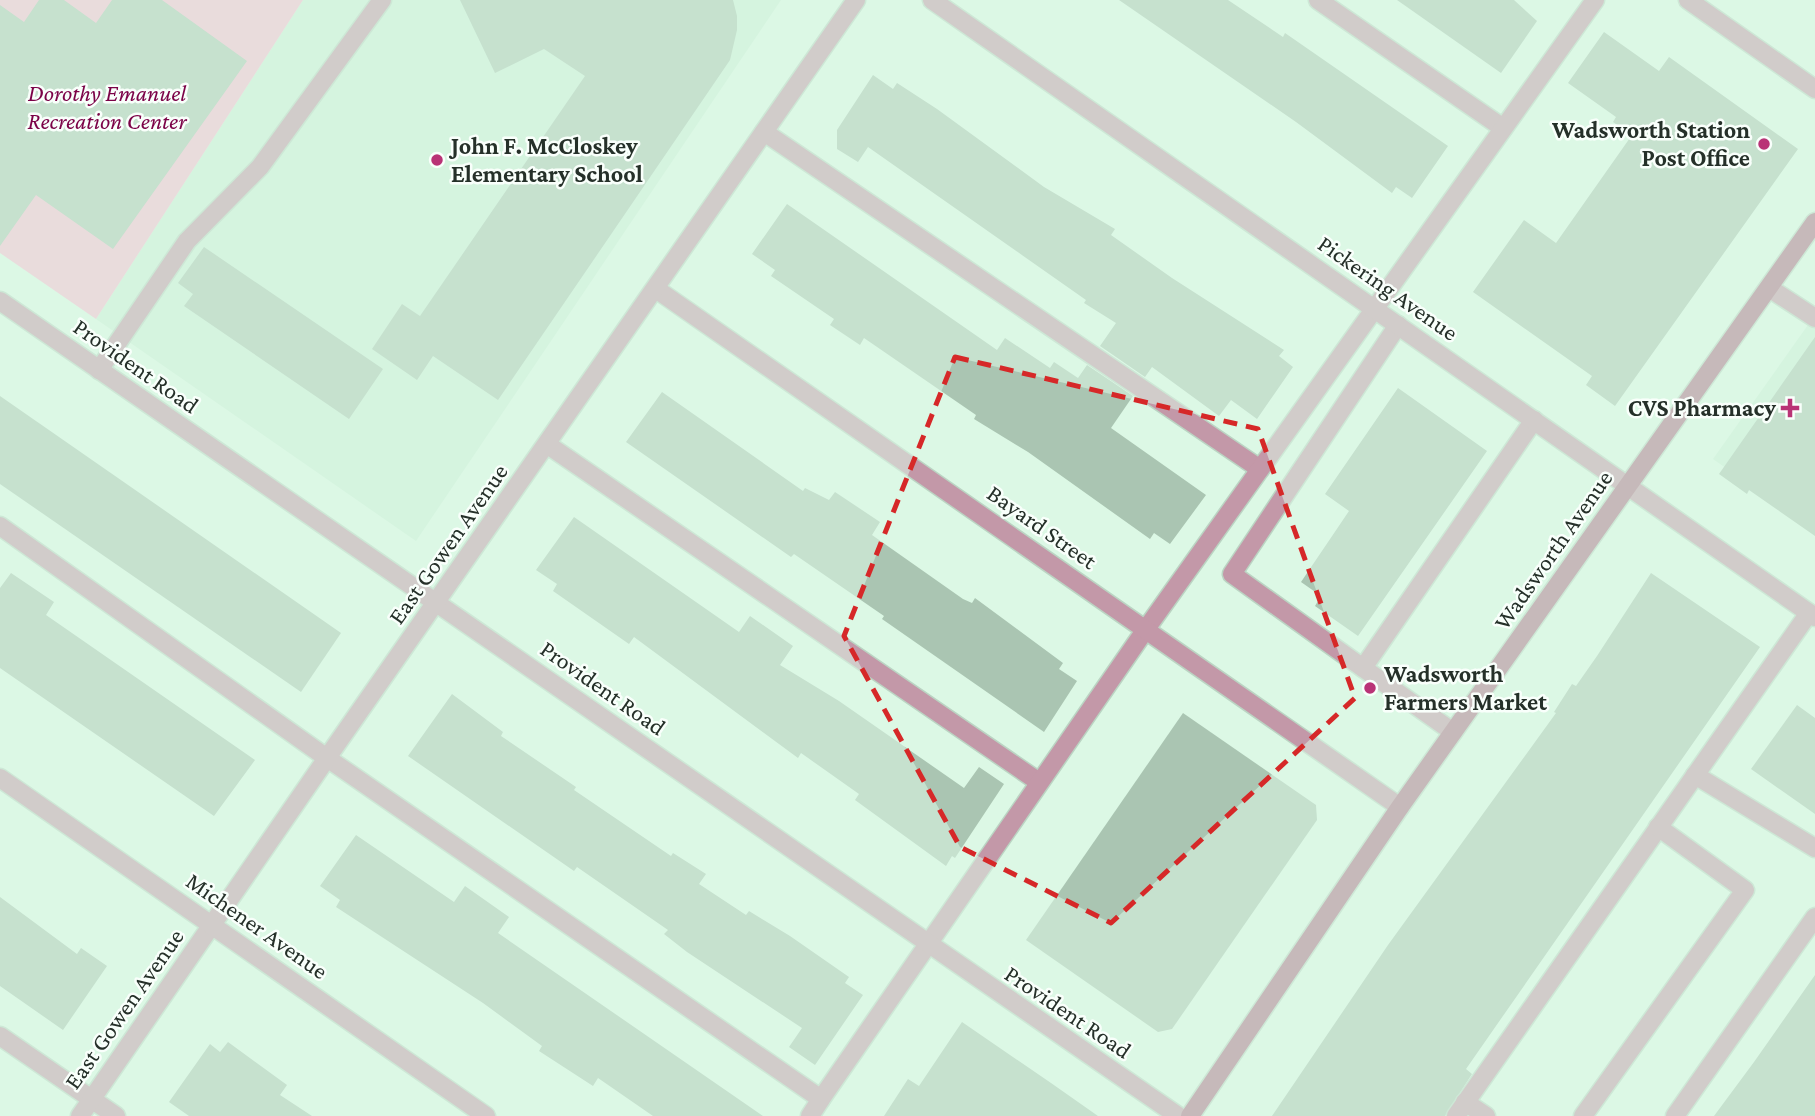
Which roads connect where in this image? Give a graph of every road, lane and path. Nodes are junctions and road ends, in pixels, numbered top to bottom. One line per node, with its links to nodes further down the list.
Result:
1 (382, 0): 17 (street)
2 (856, 0): 9 (street, East Gowen Avenue)
3 (932, 0): 14 (street, Pickering Avenue)
4 (1318, 0): 8 (street)
5 (1595, 0): 8 (street)
6 (1688, 0): 7 (street)
7 (1815, 89)
8 (1503, 128): 14 (street)
9 (764, 132): 12 (street, East Gowen Avenue); 20 (street)
10 (1815, 222): 11 (main road, Wadsworth Avenue)
11 (1769, 288): 15 (street); 21 (main road, Wadsworth Avenue)
12 (656, 289): 19 (street, East Gowen Avenue); 25 (street, Bayard Street)
13 (0, 301): 17 (street, Provident Road)
14 (1374, 308): 16 (street, Pickering Avenue); 20 (street)
15 (1815, 318)
16 (1398, 324): 18 (street, Pickering Avenue); 26 (street)
17 (99, 370): 23 (street, Provident Road)
18 (1534, 420): 21 (street, Pickering Avenue); 26 (street)
19 (548, 445): 23 (street, East Gowen Avenue); 31 (street)
20 (1260, 469): 25 (street)
21 (1629, 486): 24 (street, Pickering Avenue); 27 (main road, Wadsworth Avenue)
22 (0, 526): 28 (street)
23 (438, 602): 28 (street, East Gowen Avenue); 37 (street, Provident Road)
24 (1812, 615): 29 (street)
25 (1146, 629): 31 (street); 32 (street, Bayard Street)
26 (1363, 668): 27 (street)
27 (1453, 732): 32 (main road, Wadsworth Avenue)
28 (327, 758): 36 (street, East Gowen Avenue); 39 (street)
29 (1695, 775): 33 (street); 34 (street)
30 (0, 778): 36 (street, Michener Avenue)
31 (1039, 782): 37 (street)
32 (1400, 807): 47 (main road, Wadsworth Avenue)
33 (1658, 827): 41 (street); 49 (street)
34 (1815, 848)
35 (1815, 917): 50 (street)
36 (212, 925): 40 (street, East Gowen Avenue); 44 (street, Michener Avenue)
37 (926, 944): 39 (street); 46 (street, Provident Road)
38 (0, 1036): 40 (street)
39 (821, 1099): 45 (street)
40 (92, 1100): 42 (street, East Gowen Avenue); 43 (street)
41 (1461, 1109): 48 (street)
42 (80, 1116)
43 (116, 1116)
44 (486, 1116)
45 (810, 1116)
46 (1178, 1116)
47 (1190, 1116)
48 (1486, 1116)
49 (1583, 1116)
50 (1675, 1116)

